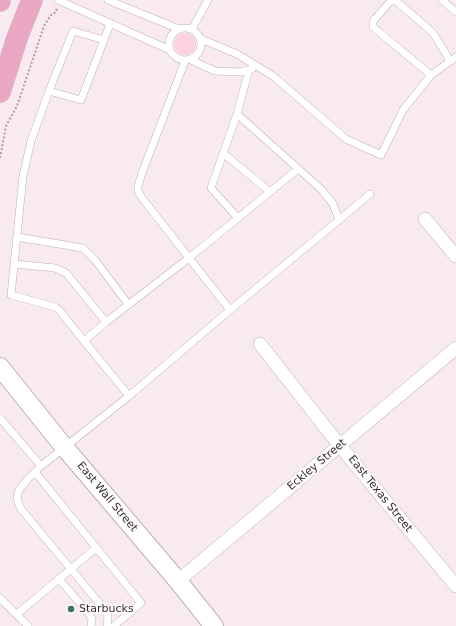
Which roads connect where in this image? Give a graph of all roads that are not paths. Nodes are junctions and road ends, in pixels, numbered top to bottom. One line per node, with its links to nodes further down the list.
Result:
1 (32, 0): 19 (main road)
2 (108, 0): 8 (lane)
3 (208, 0): 9 (lane)
4 (442, 0): 6 (lane)
5 (58, 1): 7 (lane)
6 (456, 12)
7 (110, 24): 11 (lane); 12 (lane)
8 (179, 29): 9 (lane); 12 (lane)
9 (192, 29): 10 (lane)
10 (201, 39): 14 (lane); 15 (lane)
11 (104, 40): 18 (lane); 18 (lane)
12 (170, 50): 14 (lane)
13 (454, 59): 17 (lane); 17 (lane)
14 (188, 60): 16 (lane); 30 (lane)
15 (258, 68): 16 (lane); 17 (lane)
16 (248, 70): 20 (lane)
17 (431, 75)
18 (49, 90): 28 (lane)
19 (0, 92)
20 (237, 114): 21 (lane); 22 (lane)
21 (223, 153): 23 (lane); 25 (lane)
22 (298, 169): 23 (lane); 27 (lane)
23 (269, 192): 25 (lane)
24 (370, 194): 27 (lane)
25 (237, 217): 30 (lane)
26 (425, 219): 29 (street)
27 (339, 220): 33 (lane)
28 (17, 237): 31 (lane); 32 (lane)
29 (456, 256)
30 (189, 258): 32 (lane); 33 (lane)
31 (14, 264): 34 (lane); 35 (lane)
32 (128, 304): 34 (lane)
33 (230, 310): 39 (lane)
34 (106, 322): 35 (lane)
35 (84, 341): 39 (lane)
36 (260, 344): 41 (street, East Texas Street)
37 (456, 348): 41 (street, Eckley Street)
38 (0, 367): 42 (street, East Wall Street)
39 (129, 396): 42 (lane)
40 (0, 418): 43 (lane)
41 (340, 446): 48 (street, Eckley Street); 49 (street, East Texas Street)
42 (65, 448): 43 (lane); 48 (street, East Wall Street)
43 (42, 466): 44 (lane)
44 (34, 472): 45 (lane); 46 (lane)
45 (96, 548): 46 (lane); 55 (lane)
46 (72, 569): 47 (lane); 54 (lane)
47 (59, 579): 51 (lane); 53 (lane)
48 (178, 581): 56 (street, East Wall Street)
49 (456, 586)
50 (0, 598): 51 (lane)
51 (17, 614): 52 (lane)
52 (28, 626)
53 (91, 626)
54 (107, 626)
55 (114, 626)
56 (214, 626)

